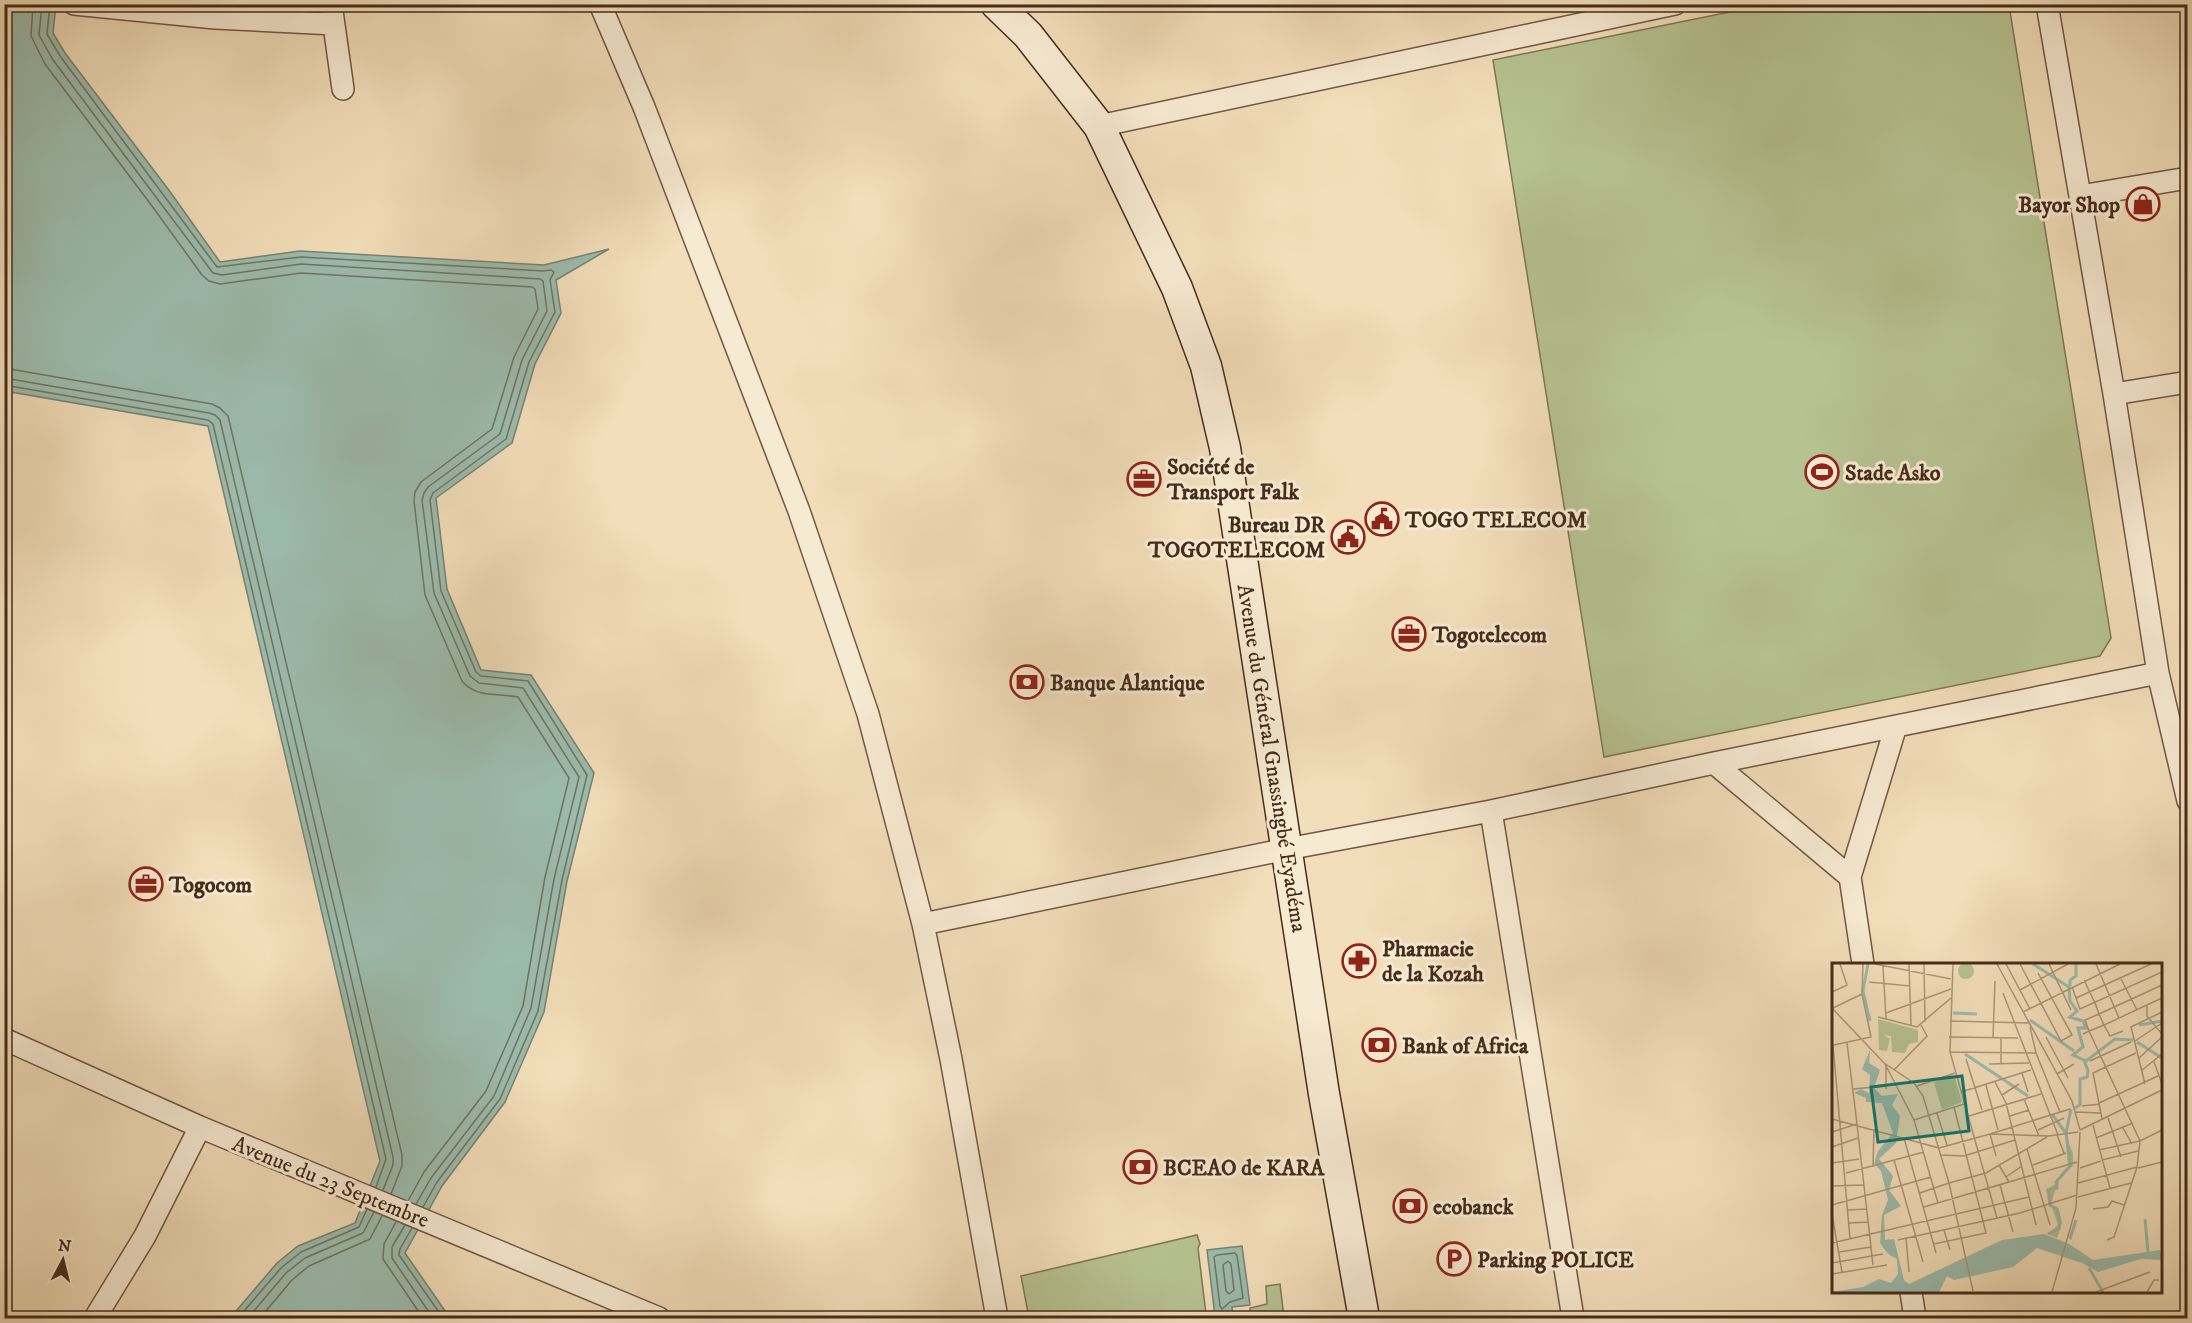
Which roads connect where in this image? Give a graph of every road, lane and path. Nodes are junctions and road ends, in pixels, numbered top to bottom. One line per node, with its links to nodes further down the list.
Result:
1 (74, 4): 6 (street)
2 (600, 4): 20 (street)
3 (996, 4): 8 (main road, Avenue du Général Gnassingbé Eyadéma)
4 (1675, 4): 8 (street)
5 (2047, 4): 10 (street)
6 (332, 14): 7 (street)
7 (343, 88)
8 (1099, 126): 18 (main road, Avenue du Général Gnassingbé Eyadéma)
9 (2187, 178): 10 (street)
10 (2080, 196): 12 (street)
11 (2187, 382): 12 (street)
12 (2114, 394): 13 (street)
13 (2158, 673): 14 (street); 16 (street)
14 (1896, 726): 15 (street); 19 (street)
15 (1714, 763): 17 (street); 19 (street)
16 (2187, 801)
17 (1491, 811): 18 (street); 30 (street)
18 (1287, 849): 20 (street); 29 (main road, Avenue du Général Gnassingbé Eyadéma)
19 (1850, 877): 21 (street)
20 (923, 924): 28 (street)
21 (1863, 963)
22 (4, 1039): 23 (street, Avenue du 23 Septembre)
23 (200, 1127): 25 (street, Avenue du 23 Septembre); 26 (street)
24 (1911, 1293): 31 (street)
25 (627, 1311): 27 (street, Avenue du 23 Septembre)
26 (95, 1318)
27 (659, 1318)
28 (997, 1318)
29 (1364, 1318)
30 (1573, 1318)
31 (1915, 1318)

